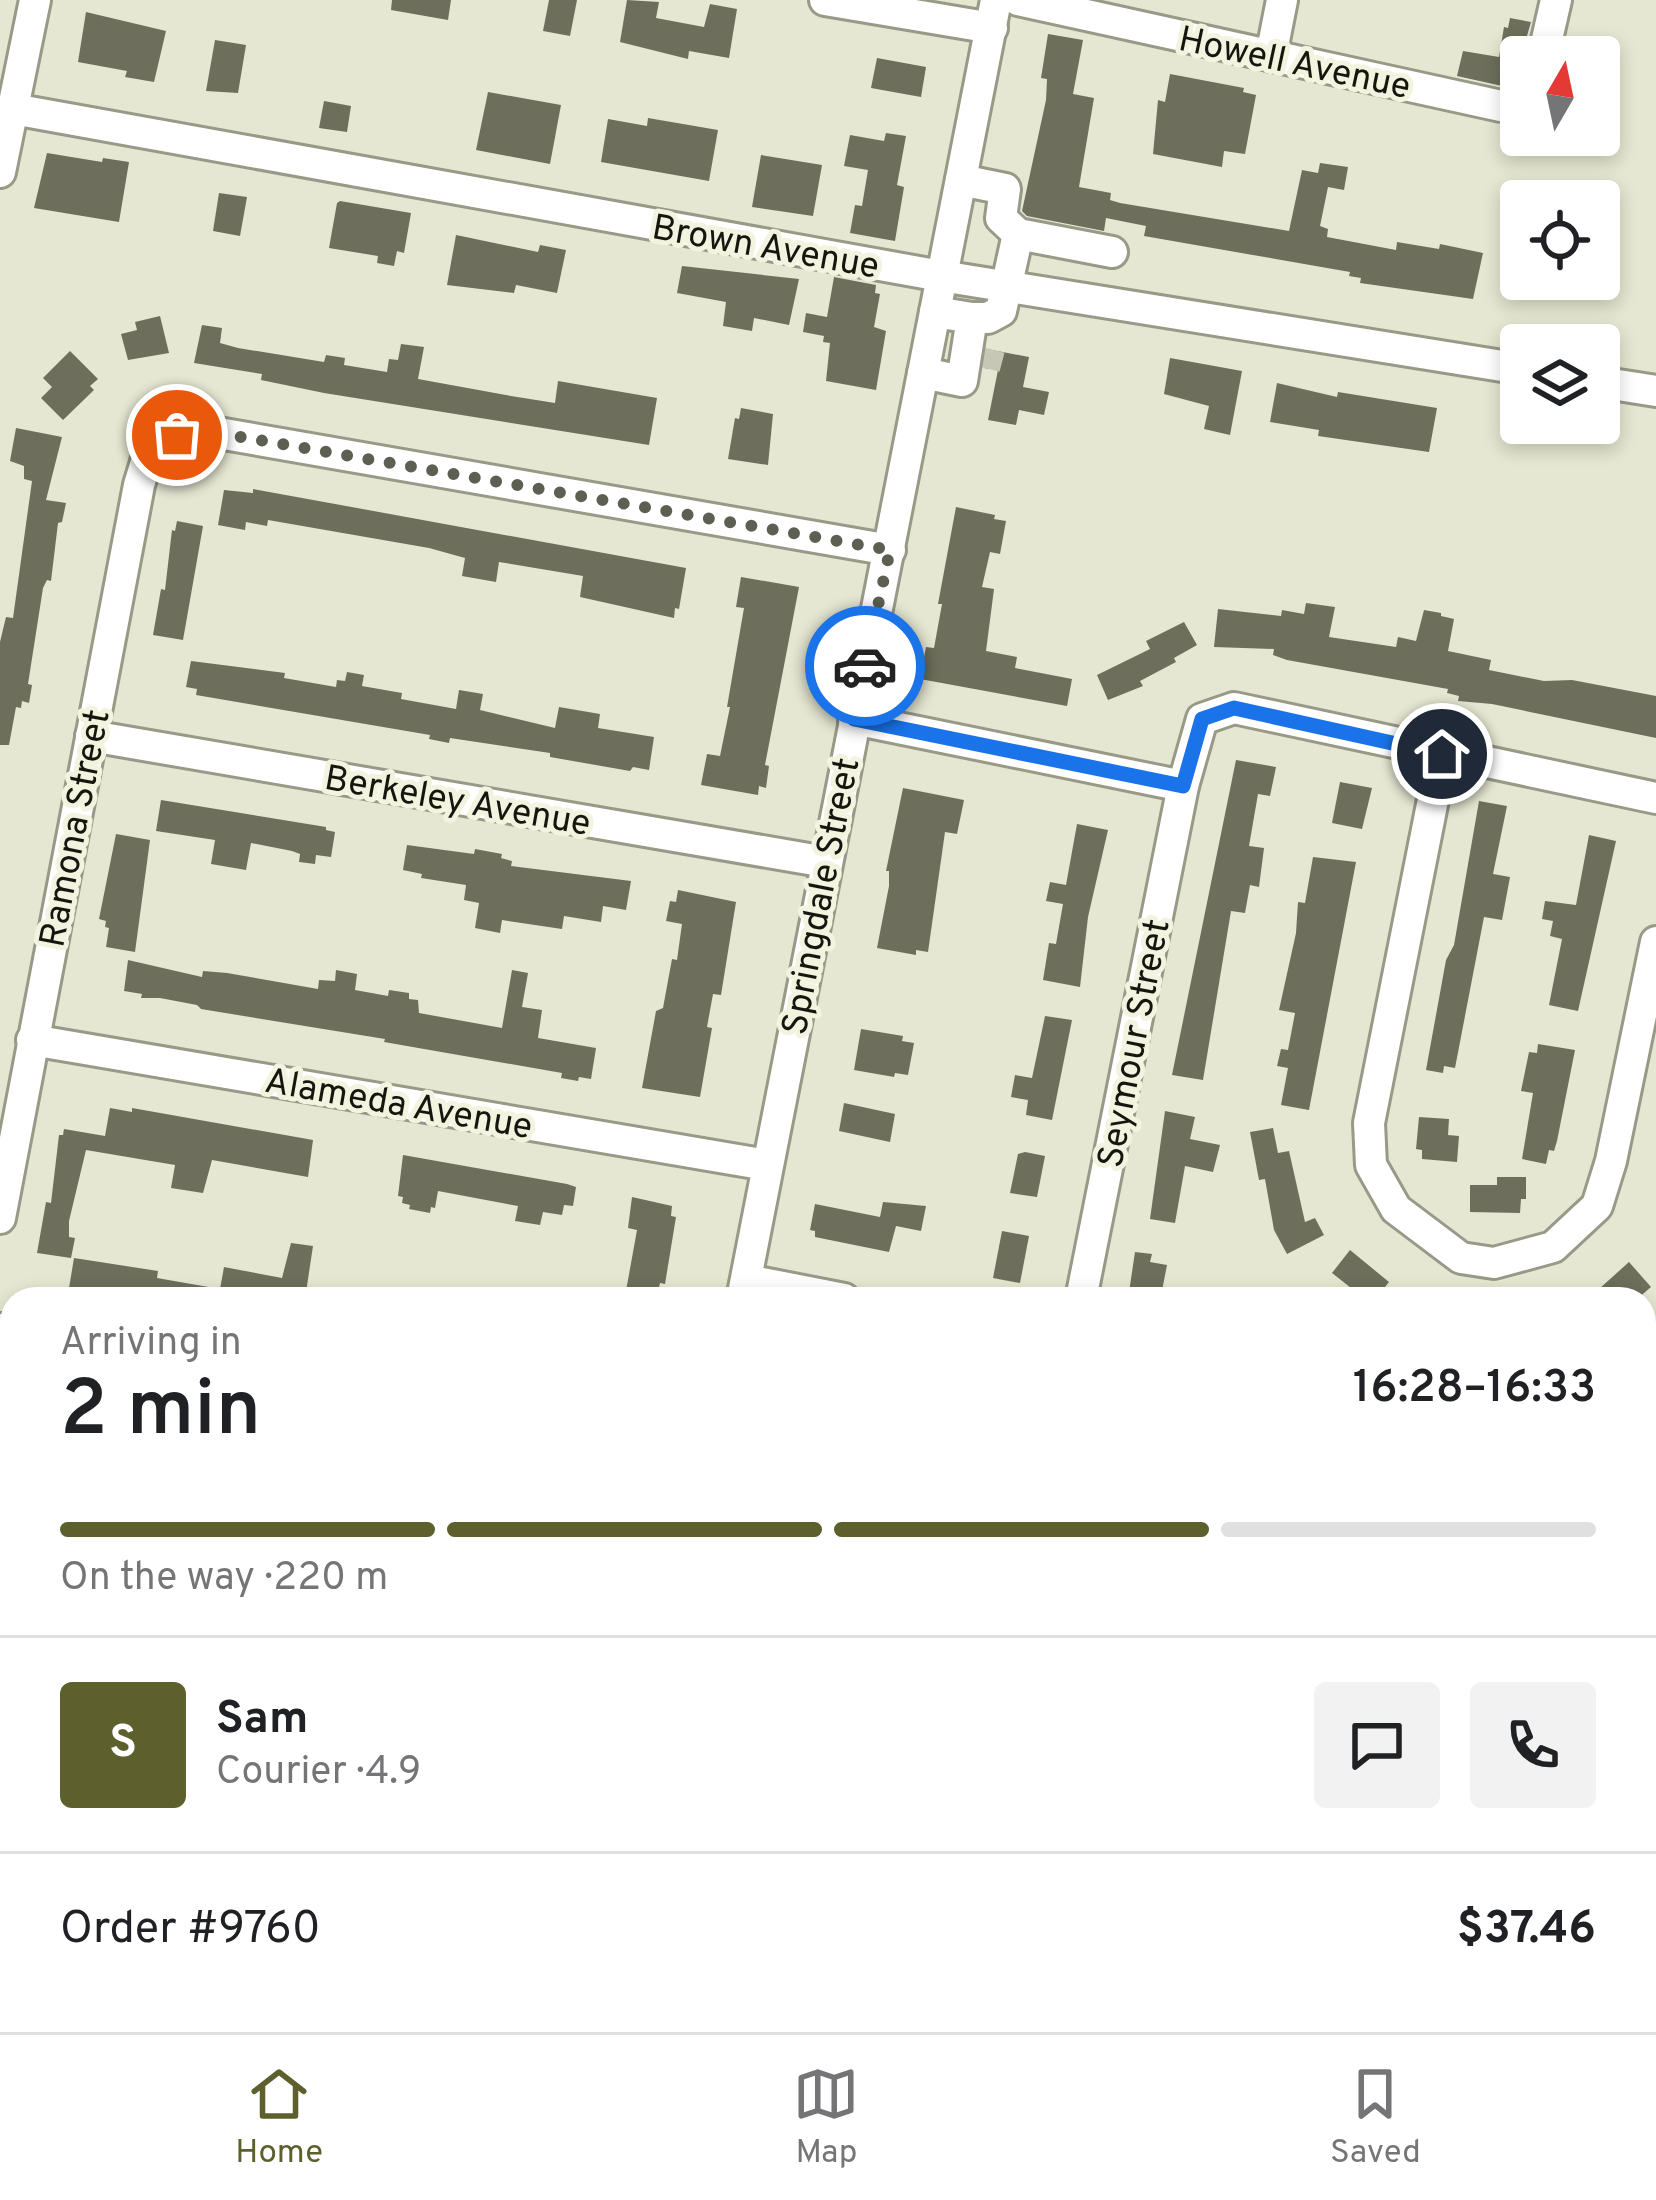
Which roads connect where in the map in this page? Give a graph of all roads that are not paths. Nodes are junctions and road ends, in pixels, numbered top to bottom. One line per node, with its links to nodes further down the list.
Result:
1 (35, 0): 10 (street)
2 (825, 0): 6 (street)
3 (1018, 0): 8 (street, Howell Avenue)
4 (1282, 0): 8 (street)
5 (1556, 0): 7 (street)
6 (994, 14): 12 (street, Springdale Street)
7 (1548, 36)
8 (1271, 56): 9 (street, Howell Avenue)
9 (1500, 103)
10 (13, 109): 11 (street); 15 (street, Brown Avenue)
11 (0, 172)
12 (961, 180): 13 (street); 15 (street, Springdale Street)
13 (1018, 234): 14 (street); 16 (street)
14 (1112, 252)
15 (941, 276): 16 (street, Brown Avenue); 17 (street, Springdale Street)
16 (992, 307): 17 (street); 18 (street); 18 (street); 19 (street, Brown Avenue)
17 (935, 312): 20 (street, Springdale Street)
18 (979, 366): 20 (street)
19 (1500, 367)
20 (923, 373): 23 (street, Springdale Street)
21 (1620, 385): 22 (street)
22 (1656, 391)
23 (890, 550): 24 (street, Springdale Street); 25 (street, Ramona Street)
24 (854, 719): 27 (street); 29 (street, Springdale Street)
25 (91, 736): 29 (street, Berkeley Avenue); 31 (street, Ramona Street)
26 (1442, 754): 27 (street, Seymour Street); 28 (street); 30 (street)
27 (1183, 786): 35 (street, Seymour Street)
28 (1656, 798)
29 (826, 862): 32 (street, Springdale Street)
30 (1656, 943)
31 (32, 1040): 32 (street, Alameda Avenue); 33 (street, Ramona Street)
32 (767, 1165): 34 (street, Springdale Street)
33 (0, 1218)
34 (746, 1287)
35 (1083, 1287)

